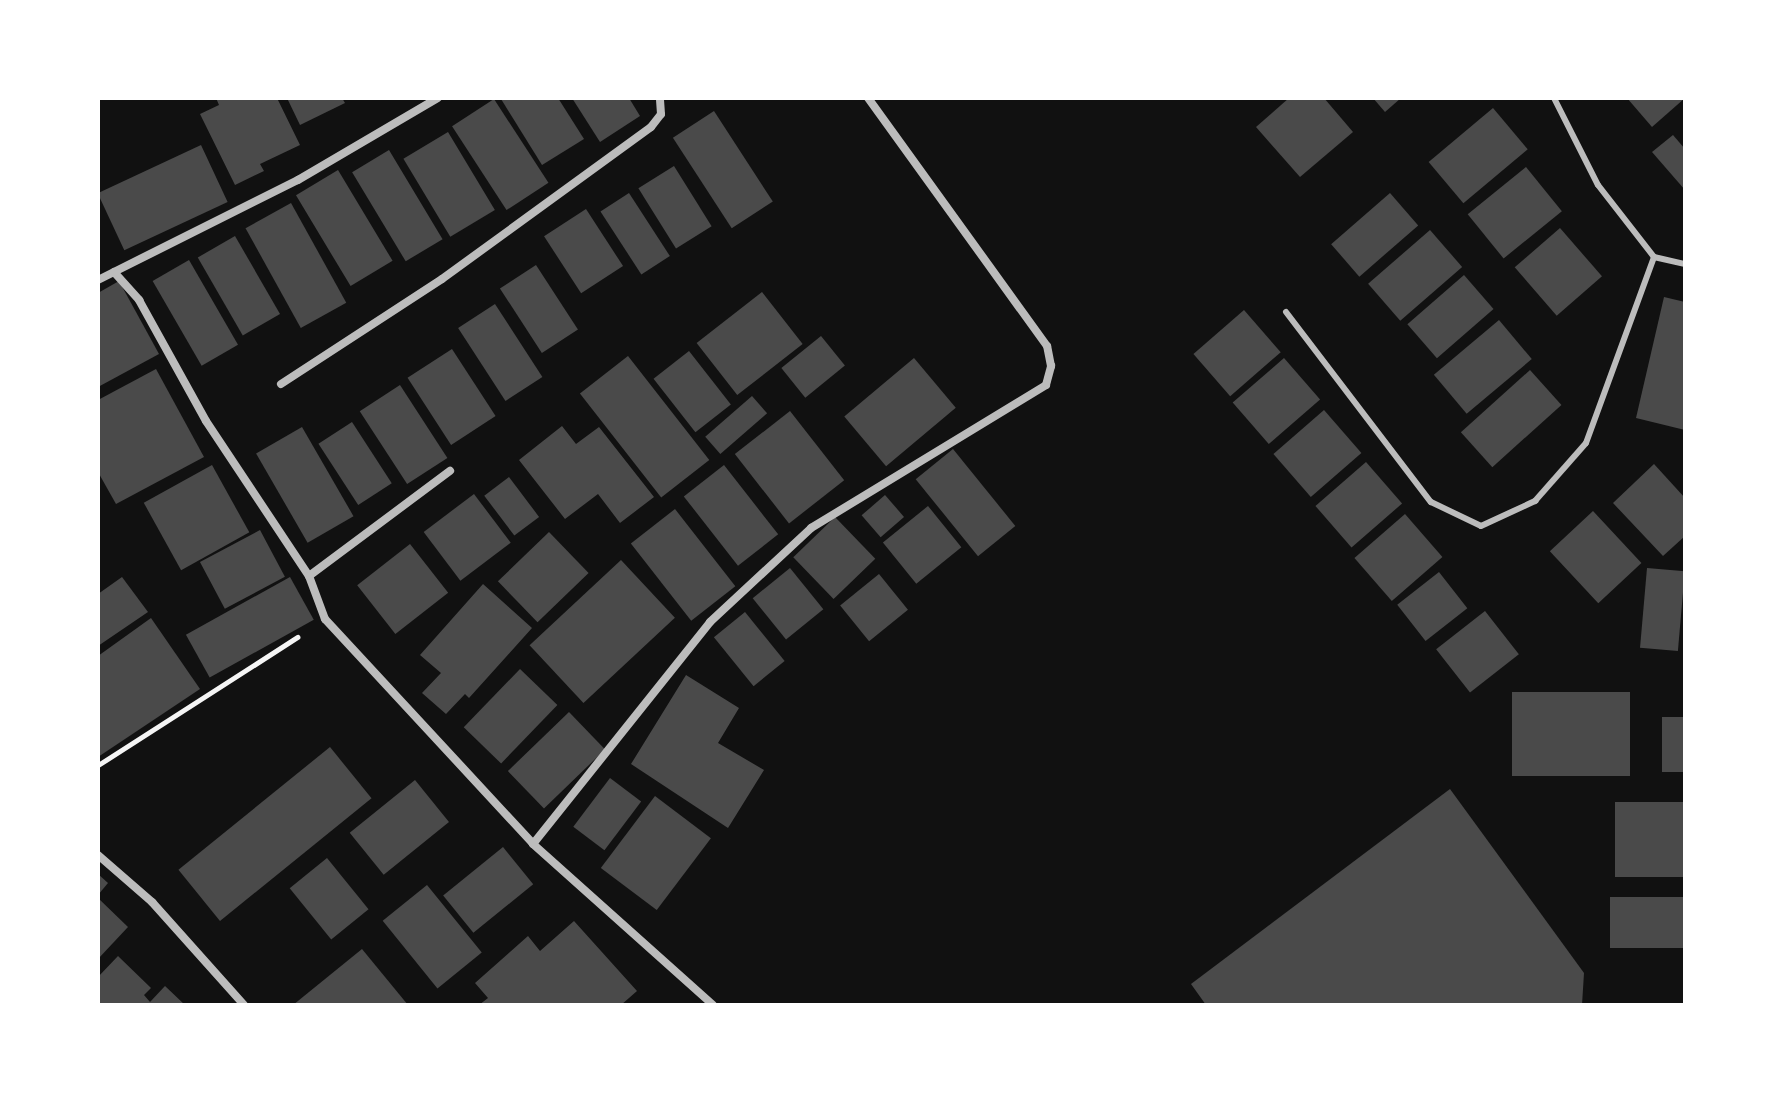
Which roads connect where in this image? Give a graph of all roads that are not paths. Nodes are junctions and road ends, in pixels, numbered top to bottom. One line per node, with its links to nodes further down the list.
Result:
1 (438, 98): 7 (street)
2 (660, 98): 10 (street)
3 (868, 98): 13 (street)
4 (1554, 98): 5 (lane)
5 (1654, 257): 6 (lane); 9 (lane)
6 (1685, 264)
7 (114, 272): 8 (street); 12 (street)
8 (98, 280)
9 (1286, 312)
10 (281, 384)
11 (450, 471): 12 (street)
12 (309, 576): 13 (street)
13 (533, 844): 16 (street)
14 (98, 855): 15 (street)
15 (244, 1005)
16 (713, 1005)

